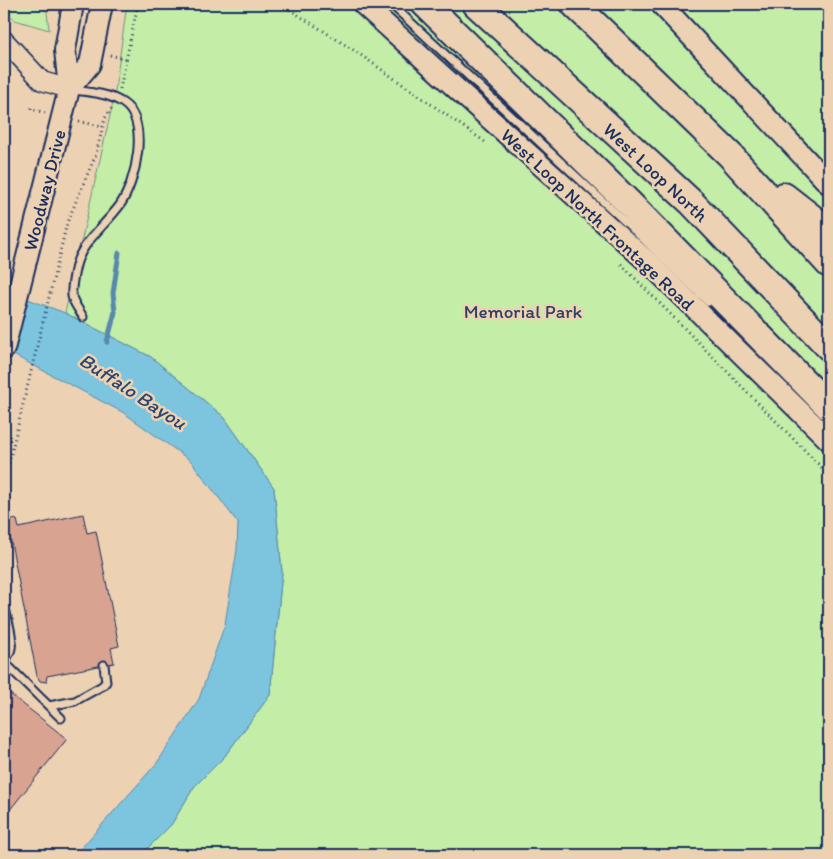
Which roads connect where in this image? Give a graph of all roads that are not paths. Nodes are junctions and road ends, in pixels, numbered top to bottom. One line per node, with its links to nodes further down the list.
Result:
1 (73, 4): 10 (main road, Woodway Drive)
2 (102, 4): 10 (main road, Woodway Drive)
3 (363, 4): 20 (main road, West Loop North Frontage Road)
4 (390, 4): 15 (lane)
5 (425, 4): 19 (highway)
6 (476, 4): 17 (highway, West Loop North)
7 (574, 4): 11 (highway)
8 (664, 5): 12 (main road)
9 (4, 40): 10 (street)
10 (68, 89): 16 (lane); 18 (main road, Woodway Drive)
11 (730, 155): 13 (highway); 14 (highway)
12 (829, 184)
13 (829, 231)
14 (829, 264)
15 (713, 306)
16 (83, 317)
17 (829, 347)
18 (4, 349)
19 (829, 407)
20 (829, 440)
21 (4, 606): 22 (lane)
22 (4, 662): 24 (lane)
23 (104, 665): 24 (lane)
24 (49, 706): 25 (lane)
25 (61, 718)

